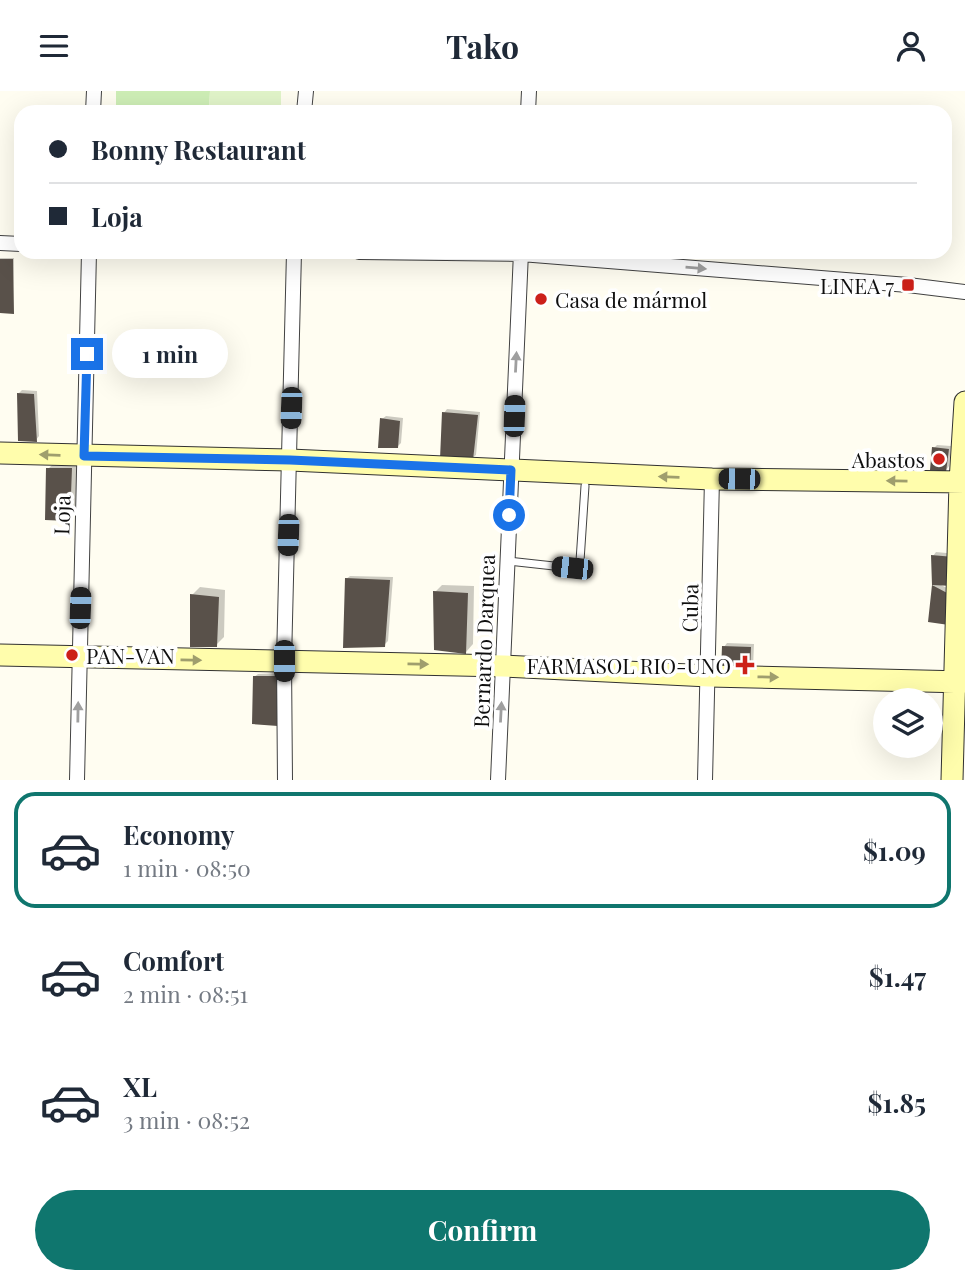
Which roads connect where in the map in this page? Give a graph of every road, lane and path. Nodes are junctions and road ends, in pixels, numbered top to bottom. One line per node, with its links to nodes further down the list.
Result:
1 (89, 259): 8 (street, Loja)
2 (295, 259): 9 (street)
3 (521, 259): 10 (street, Bernardo Darquea, one-way to 3)
4 (594, 259): 5 (street, one-way to 5)
5 (965, 292)
6 (965, 403): 12 (main road)
7 (0, 453): 8 (main road, one-way to 7)
8 (84, 456): 9 (main road); 16 (street, Loja)
9 (290, 460): 10 (main road); 17 (street)
10 (511, 470): 11 (main road, one-way to 10); 14 (street, Bernardo Darquea)
11 (712, 479): 12 (main road, one-way to 11); 19 (street, Cuba)
12 (962, 482): 20 (main road)
13 (585, 485): 14 (lane)
14 (508, 561): 18 (street, Bernardo Darquea)
15 (0, 655): 16 (main road)
16 (78, 658): 17 (main road, one-way to 17); 21 (street, Loja, one-way to 16)
17 (284, 661): 18 (main road, one-way to 18); 22 (street)
18 (503, 666): 19 (main road); 23 (street, Bernardo Darquea, one-way to 18)
19 (709, 676): 20 (main road, one-way to 20); 24 (street, Cuba)
20 (960, 682): 25 (main road)
21 (77, 780)
22 (285, 780)
23 (498, 780)
24 (705, 780)
25 (952, 780)

